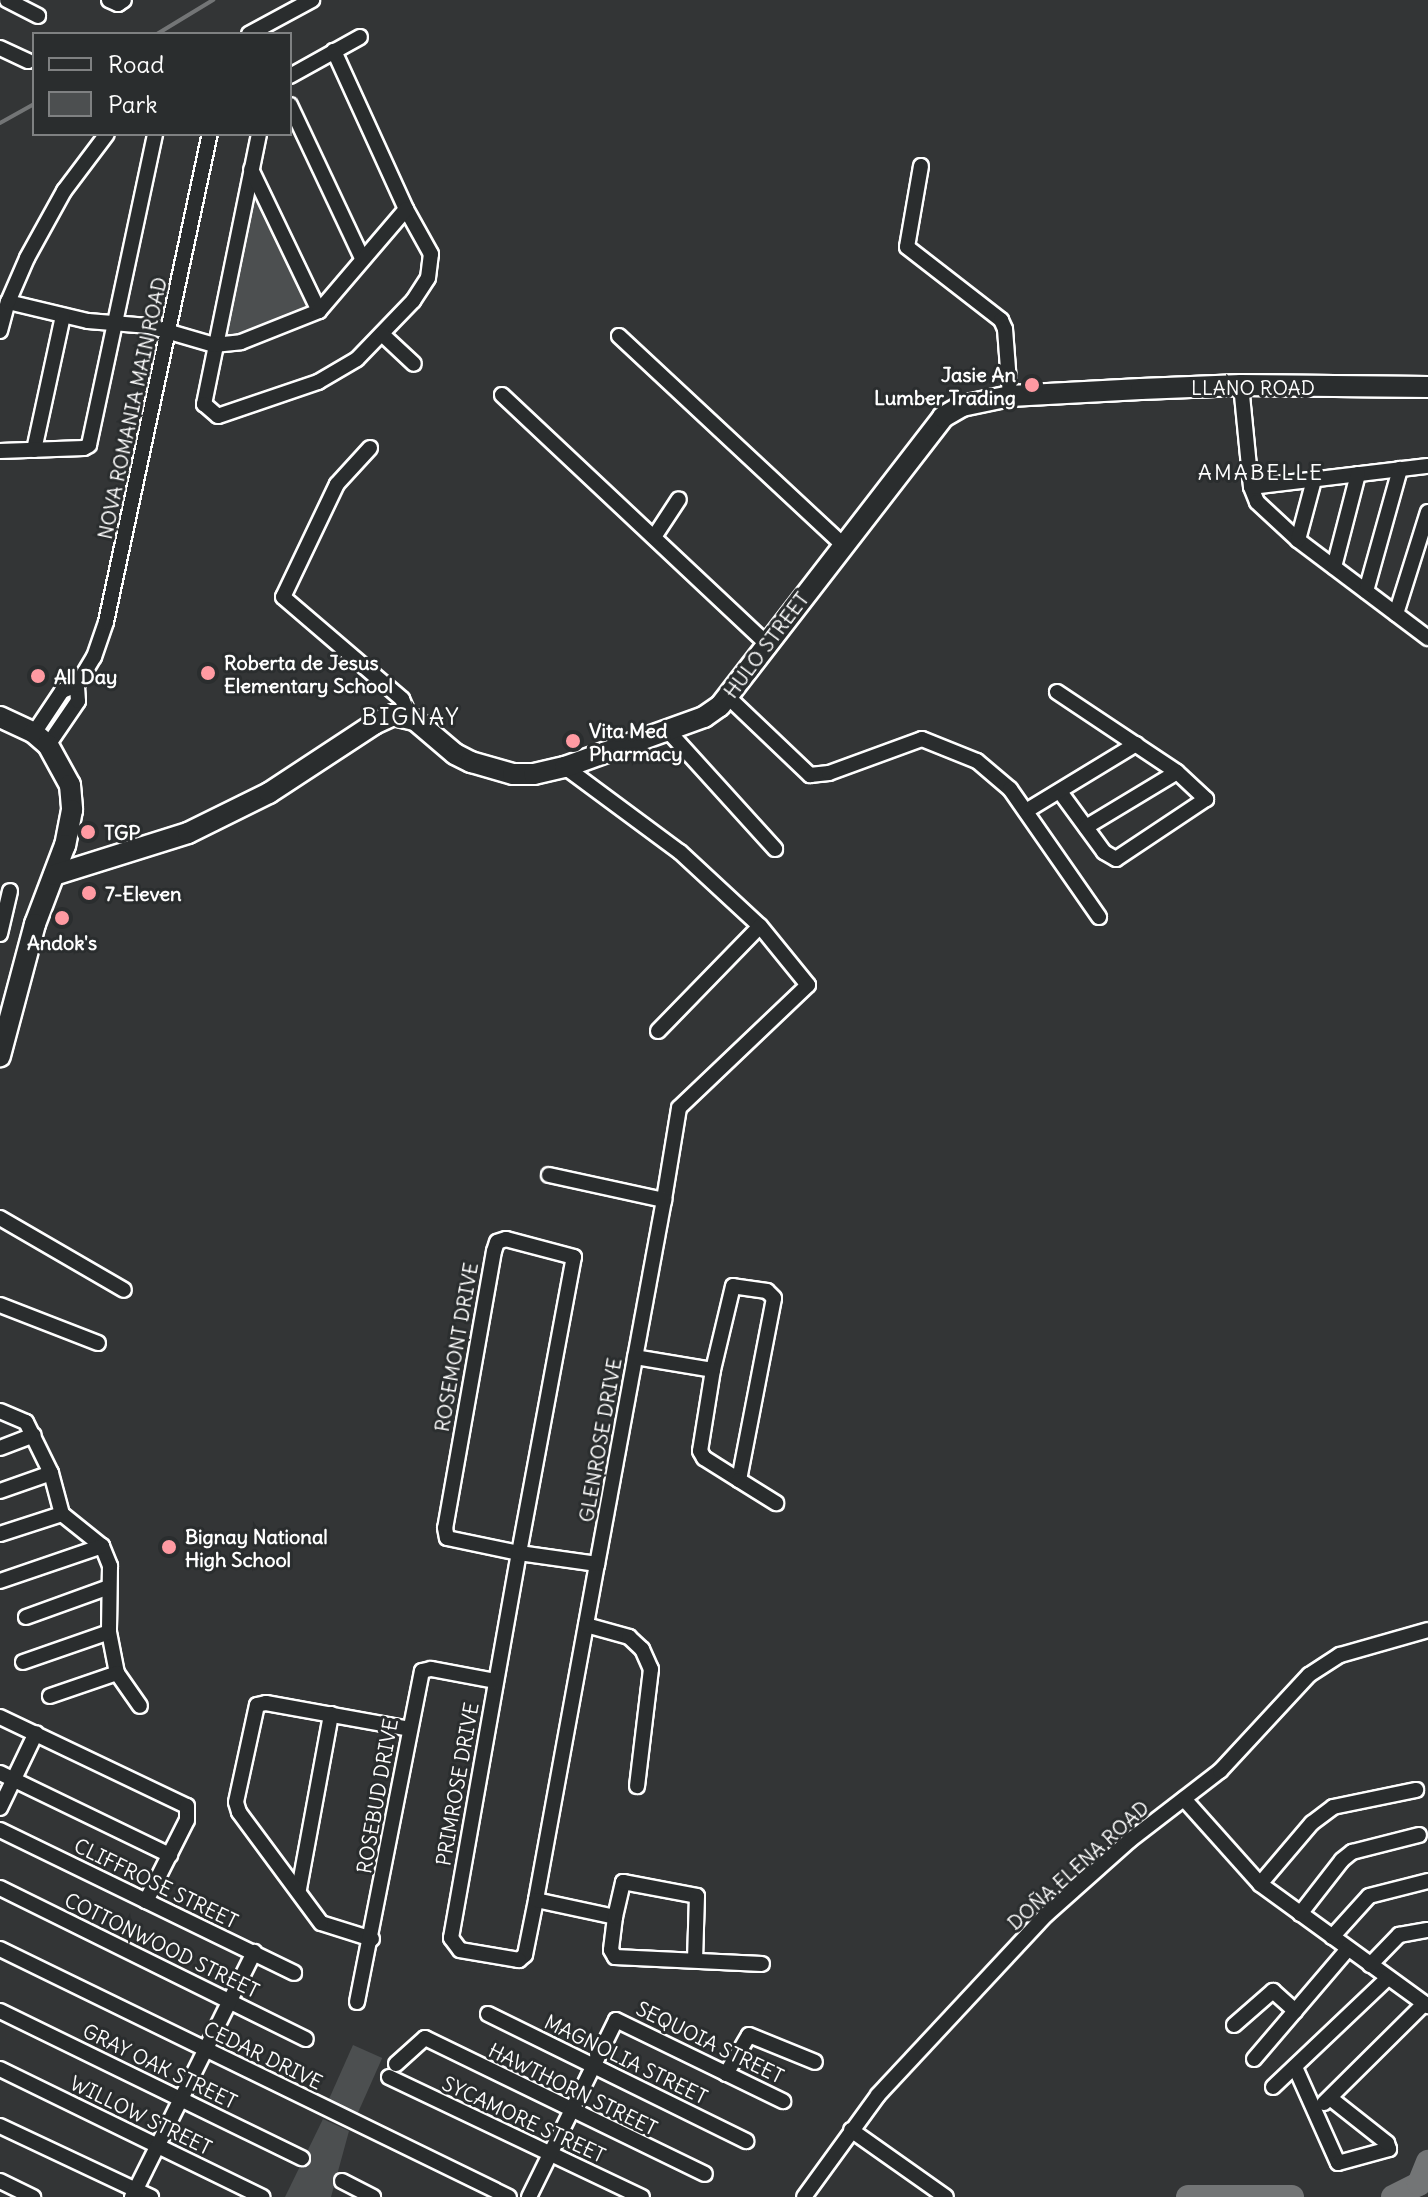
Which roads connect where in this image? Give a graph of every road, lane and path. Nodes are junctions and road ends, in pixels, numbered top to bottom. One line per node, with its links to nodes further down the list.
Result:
1 (7, 0): 5 (street)
2 (109, 0): 3 (street)
3 (124, 0)
4 (312, 0): 6 (street)
5 (38, 16)
6 (253, 32)
7 (360, 37): 9 (street)
8 (0, 48): 10 (street)
9 (334, 51): 11 (street); 19 (street)
10 (28, 61)
11 (292, 75)
12 (292, 109): 20 (street)
13 (105, 136): 21 (street)
14 (155, 136): 24 (street)
15 (210, 136): 26 (street, NOVA ROMANIA MAIN ROAD)
16 (259, 136): 18 (street)
17 (921, 166): 35 (street)
18 (251, 169): 22 (street); 29 (street)
19 (406, 209): 20 (street); 27 (street)
20 (362, 258): 22 (street)
21 (8, 302): 23 (street); 25 (street)
22 (319, 311): 29 (street)
23 (63, 316): 24 (street); 37 (street)
24 (117, 322): 26 (street); 37 (street)
25 (0, 331)
26 (168, 334): 29 (street); 59 (street, NOVA ROMANIA MAIN ROAD)
27 (383, 335): 29 (street); 30 (street)
28 (619, 336): 48 (street)
29 (214, 345)
30 (414, 364)
31 (1241, 385): 32 (main road, LLANO ROAD); 33 (main road, LLANO ROAD); 43 (street)
32 (1428, 387)
33 (1077, 392): 35 (main road, HULO STREET)
34 (502, 395): 46 (street)
35 (1010, 396): 48 (main road, HULO STREET)
36 (370, 448): 57 (street)
37 (34, 450): 38 (street)
38 (0, 451)
39 (1428, 466): 40 (street)
40 (1400, 469): 41 (street); 50 (street)
41 (1358, 474): 42 (street); 49 (street)
42 (1314, 480): 43 (street); 47 (street)
43 (1251, 487): 47 (street)
44 (679, 499): 46 (street)
45 (1427, 519): 51 (street)
46 (654, 537): 53 (street)
47 (1298, 540): 49 (street)
48 (843, 545): 53 (main road, HULO STREET)
49 (1334, 567): 50 (street)
50 (1366, 591): 51 (street)
51 (1396, 614): 52 (street)
52 (1428, 638)
53 (766, 643): 55 (main road, HULO STREET)
54 (1057, 692): 60 (street)
55 (727, 696): 58 (main road, HULO STREET); 64 (street)
56 (0, 717): 59 (main road)
57 (410, 717): 61 (main road, HULO STREET); 67 (main road)
58 (669, 732): 61 (main road, HULO STREET); 66 (street)
59 (41, 739): 67 (main road)
60 (1136, 744): 62 (street); 63 (street)
61 (565, 767): 70 (street)
62 (1177, 772): 65 (street); 65 (street)
63 (1061, 793): 64 (street); 65 (street)
64 (1026, 811): 69 (street)
65 (1086, 827)
66 (775, 849)
67 (54, 875): 73 (main road)
68 (5, 900): 71 (street)
69 (1099, 917)
70 (760, 926): 72 (street); 75 (street, GLENROSE DRIVE)
71 (0, 934)
72 (658, 1031)
73 (0, 1056)
74 (549, 1175): 75 (street)
75 (664, 1200): 81 (street, GLENROSE DRIVE)
76 (0, 1218): 78 (street)
77 (574, 1257): 93 (street, PRIMROSE DRIVE); 93 (street, ROSEMONT DRIVE)
78 (124, 1290)
79 (0, 1305): 80 (street)
80 (98, 1343)
81 (635, 1357): 82 (street); 94 (street, GLENROSE DRIVE)
82 (713, 1370): 87 (street); 87 (street)
83 (0, 1411): 84 (street)
84 (34, 1435): 85 (street); 86 (street)
85 (0, 1448)
86 (51, 1473): 88 (street); 90 (street)
87 (739, 1480): 89 (street)
88 (0, 1491)
89 (776, 1503)
90 (62, 1514): 91 (street); 92 (street)
91 (0, 1534)
92 (102, 1546): 95 (street); 96 (street)
93 (519, 1553): 94 (street); 103 (street, PRIMROSE DRIVE)
94 (597, 1564): 98 (street, GLENROSE DRIVE)
95 (0, 1581)
96 (109, 1587): 97 (street); 100 (street)
97 (26, 1617)
98 (586, 1625): 111 (street); 122 (street, GLENROSE DRIVE)
99 (1428, 1630): 113 (street, DOÑA ELENA ROAD)
100 (109, 1632): 101 (street); 102 (street)
101 (23, 1662)
102 (117, 1673): 104 (street); 105 (street)
103 (496, 1681): 108 (street, ROSEBUD DRIVE); 132 (street, PRIMROSE DRIVE)
104 (50, 1696)
105 (140, 1706)
106 (331, 1714): 108 (street); 121 (street); 121 (street)
107 (0, 1717): 109 (street)
108 (410, 1729): 128 (street, ROSEBUD DRIVE)
109 (36, 1733): 110 (street); 117 (street)
110 (7, 1776): 114 (street); 117 (street)
111 (637, 1786)
112 (1416, 1790): 119 (street)
113 (1184, 1799): 119 (street); 160 (street, DOÑA ELENA ROAD)
114 (0, 1808)
115 (0, 1830): 123 (street, CLIFFROSE STREET)
116 (1419, 1835): 124 (street)
117 (170, 1855): 123 (street)
118 (1428, 1881): 127 (street)
119 (1260, 1884): 124 (street)
120 (0, 1888): 138 (street, COTTONWOOD STREET)
121 (299, 1889): 128 (street)
122 (536, 1900): 125 (street); 132 (street, GLENROSE DRIVE)
123 (146, 1901): 131 (street, CLIFFROSE STREET)
124 (1300, 1914): 127 (street)
125 (615, 1917): 133 (street); 133 (street)
126 (1428, 1930): 135 (street)
127 (1332, 1937): 130 (street)
128 (372, 1939): 139 (street, ROSEBUD DRIVE)
129 (0, 1949): 147 (street, CEDAR DRIVE)
130 (1348, 1949): 135 (street); 142 (street)
131 (254, 1952): 136 (street, CLIFFROSE STREET); 138 (street)
132 (525, 1955)
133 (695, 1959): 134 (street)
134 (762, 1964)
135 (1370, 1965): 137 (street)
136 (294, 1973)
137 (1388, 1978): 140 (street); 151 (street)
138 (230, 1999): 146 (street, COTTONWOOD STREET); 147 (street)
139 (357, 2002)
140 (1426, 2005): 155 (street)
141 (0, 2011): 156 (street, GRAY OAK STREET)
142 (1295, 2011): 144 (street); 148 (street)
143 (488, 2014): 150 (street, MAGNOLIA STREET)
144 (1234, 2025)
145 (425, 2038): 158 (street, HAWTHORN STREET); 164 (street, SYCAMORE STREET)
146 (306, 2039)
147 (204, 2048): 156 (street); 174 (street, CEDAR DRIVE)
148 (1254, 2059)
149 (815, 2062): 153 (street)
150 (593, 2066): 153 (street, SEQUOIA STREET); 158 (street); 162 (street, MAGNOLIA STREET)
151 (1295, 2067): 154 (street); 159 (street)
152 (0, 2069): 163 (street, WILLOW STREET)
153 (726, 2074): 157 (street, SEQUOIA STREET)
154 (1273, 2087)
155 (1330, 2098): 159 (street); 159 (street)
156 (180, 2099): 163 (street); 165 (street, GRAY OAK STREET)
157 (783, 2101)
158 (571, 2111): 164 (street); 166 (street, HAWTHORN STREET)
159 (1315, 2111)
160 (851, 2130): 177 (street, DOÑA ELENA ROAD); 178 (street)
161 (2, 2132): 169 (street)
162 (746, 2141)
163 (157, 2144): 169 (street); 172 (street, WILLOW STREET)
164 (550, 2153): 175 (street); 176 (street, SYCAMORE STREET)
165 (302, 2158)
166 (705, 2174)
167 (0, 2181): 170 (street)
168 (342, 2181): 173 (street)
169 (134, 2193): 171 (street)
170 (33, 2197)
171 (151, 2197)
172 (263, 2197)
173 (373, 2197)
174 (509, 2197)
175 (529, 2197)
176 (642, 2197)
177 (804, 2197)
178 (946, 2197)

